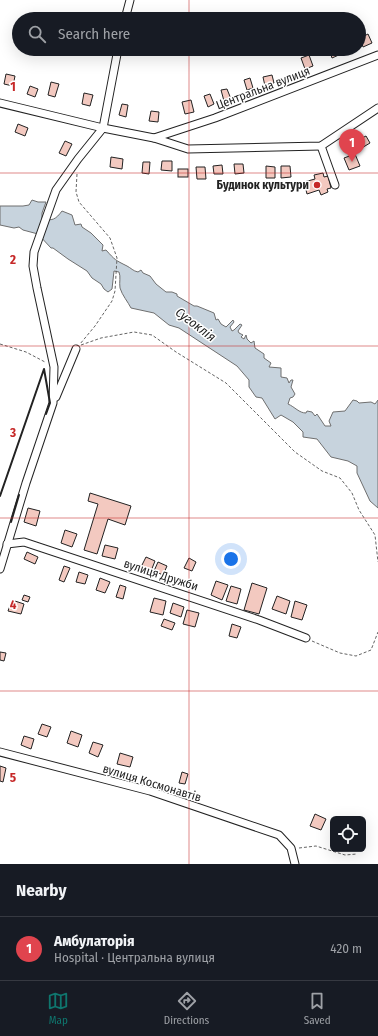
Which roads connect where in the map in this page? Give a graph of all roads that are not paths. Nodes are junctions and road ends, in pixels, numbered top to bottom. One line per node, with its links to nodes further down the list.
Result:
1 (130, 0): 2 (street)
2 (127, 12)
3 (378, 55): 8 (street, Центральна вулиця)
4 (117, 56): 7 (street)
5 (0, 103): 7 (street, Центральна вулиця)
6 (378, 108): 9 (street)
7 (103, 128): 8 (street, Центральна вулиця); 12 (street)
8 (154, 138): 9 (street, Центральна вулиця)
9 (321, 146): 10 (street)
10 (335, 185)
11 (76, 349): 12 (street)
12 (53, 403): 13 (street)
13 (8, 544): 14 (street); 15 (street, вулиця Дружби)
14 (0, 569)
15 (306, 638)
16 (0, 752): 17 (street, вулиця Космонавтів)
17 (295, 864)

